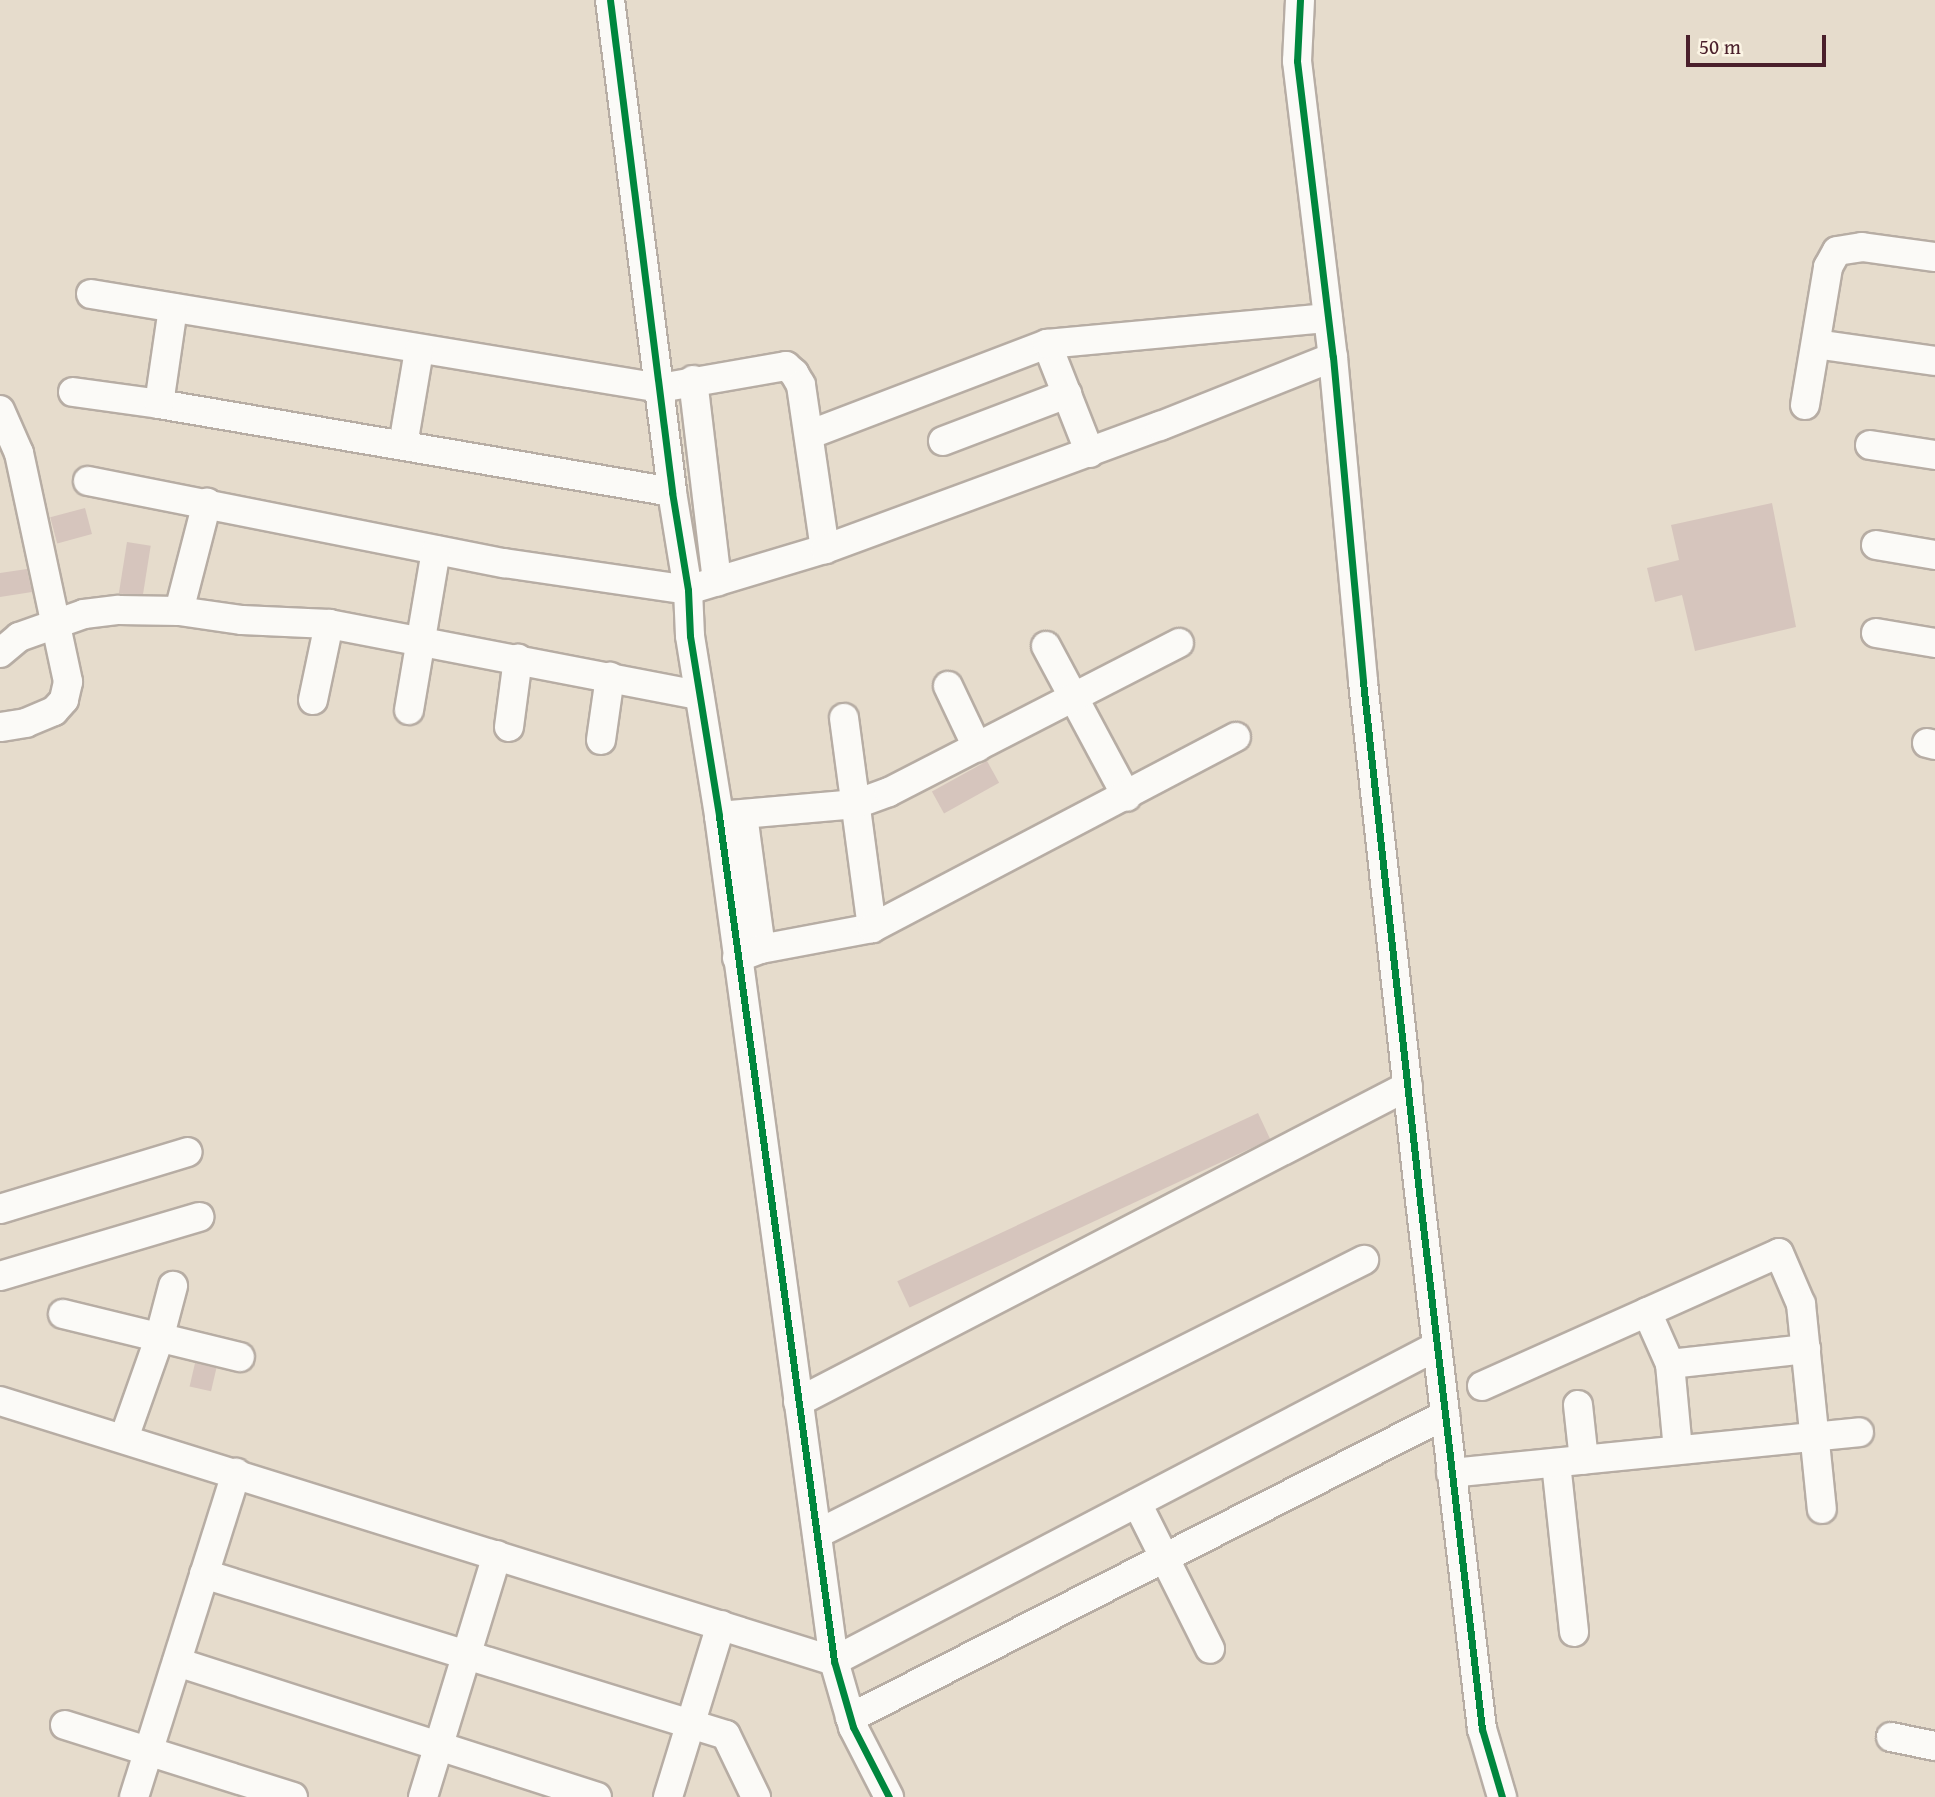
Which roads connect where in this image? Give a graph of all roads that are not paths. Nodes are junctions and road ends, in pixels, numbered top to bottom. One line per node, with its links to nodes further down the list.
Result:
1 (610, 0): 13 (street)
2 (1300, 0): 6 (street)
3 (1935, 257): 8 (street)
4 (91, 294): 5 (street)
5 (173, 308): 9 (street); 16 (street)
6 (1328, 318): 7 (street); 10 (street)
7 (1047, 344): 15 (street); 19 (street)
8 (1816, 344): 11 (street); 17 (street)
9 (419, 350): 13 (street); 21 (street)
10 (1333, 357): 23 (street); 61 (street)
11 (1935, 361)
12 (694, 380): 13 (street); 19 (street); 32 (street)
13 (660, 388): 26 (street)
14 (73, 392): 16 (street)
15 (1067, 394): 20 (street); 23 (street)
16 (159, 404): 21 (street)
17 (1805, 405)
18 (0, 410): 35 (street)
19 (810, 434): 29 (street)
20 (943, 441)
21 (403, 445): 26 (street)
22 (1870, 445): 24 (street)
23 (1090, 453): 29 (street)
24 (1935, 455)
25 (88, 481): 27 (street)
26 (672, 492): 33 (street)
27 (206, 503): 30 (street); 34 (street)
28 (1876, 545): 31 (street)
29 (825, 549): 32 (street)
30 (436, 550): 33 (street); 38 (street)
31 (1935, 555)
32 (717, 582): 33 (street)
33 (688, 590): 46 (street)
34 (179, 611): 35 (street); 36 (street)
35 (54, 624): 42 (street); 51 (street)
36 (329, 624): 38 (street); 47 (street)
37 (1876, 634): 40 (street)
38 (422, 640): 43 (street); 49 (street)
39 (1179, 643): 48 (street)
40 (1935, 643)
41 (1046, 646): 48 (street)
42 (0, 653)
43 (518, 660): 44 (street); 52 (street)
44 (610, 677): 46 (street); 54 (street)
45 (948, 685): 55 (street)
46 (699, 695): 58 (street)
47 (313, 700)
48 (1074, 700): 55 (street); 56 (street)
49 (409, 710)
50 (844, 718): 57 (street)
51 (0, 727)
52 (509, 727)
53 (1236, 737): 56 (street)
54 (601, 740)
55 (977, 747): 57 (street)
56 (1127, 797): 59 (street)
57 (856, 804): 58 (street); 59 (street)
58 (731, 816): 60 (street)
59 (872, 928): 60 (street)
60 (749, 953): 77 (street)
61 (1408, 1086): 71 (street); 77 (street)
62 (188, 1152): 63 (street)
63 (0, 1209)
64 (200, 1217): 66 (street)
65 (1364, 1260): 90 (street)
66 (0, 1276)
67 (173, 1286): 70 (street)
68 (1647, 1312): 72 (street); 74 (street); 75 (street)
69 (63, 1314): 70 (street)
70 (159, 1339): 73 (street); 82 (street)
71 (1437, 1346): 79 (street); 88 (street)
72 (1806, 1349): 74 (street); 81 (street)
73 (240, 1357)
74 (1670, 1364): 83 (street)
75 (1482, 1386)
76 (0, 1401): 82 (street)
77 (798, 1402): 90 (street)
78 (1578, 1405): 84 (street)
79 (1445, 1415): 87 (street); 92 (street)
80 (1859, 1432): 81 (street)
81 (1815, 1436): 83 (street); 89 (street)
82 (124, 1438): 86 (street)
83 (1678, 1450): 84 (street)
84 (1584, 1460): 85 (street)
85 (1556, 1463): 87 (street); 95 (street)
86 (236, 1473): 91 (street); 93 (street)
87 (1451, 1473): 114 (street)
88 (1137, 1503): 92 (street); 98 (street)
89 (1822, 1510)
90 (817, 1534): 98 (street)
91 (497, 1555): 94 (street); 97 (street)
92 (1165, 1558): 96 (street); 100 (street)
93 (204, 1574): 97 (street); 99 (street)
94 (722, 1625): 98 (street); 101 (street)
95 (1574, 1632)
96 (1210, 1649)
97 (467, 1655): 101 (street); 104 (street)
98 (834, 1661): 100 (street)
99 (177, 1662): 104 (street); 106 (street)
100 (850, 1718): 113 (street)
101 (691, 1724): 111 (street); 112 (street)
102 (65, 1725): 106 (street)
103 (1891, 1737): 105 (street)
104 (438, 1746): 109 (street); 110 (street)
105 (1935, 1746)
106 (149, 1752): 107 (street); 108 (street)
107 (134, 1797)
108 (293, 1797)
109 (423, 1797)
110 (597, 1797)
111 (668, 1797)
112 (756, 1797)
113 (889, 1797)
114 (1502, 1797)

